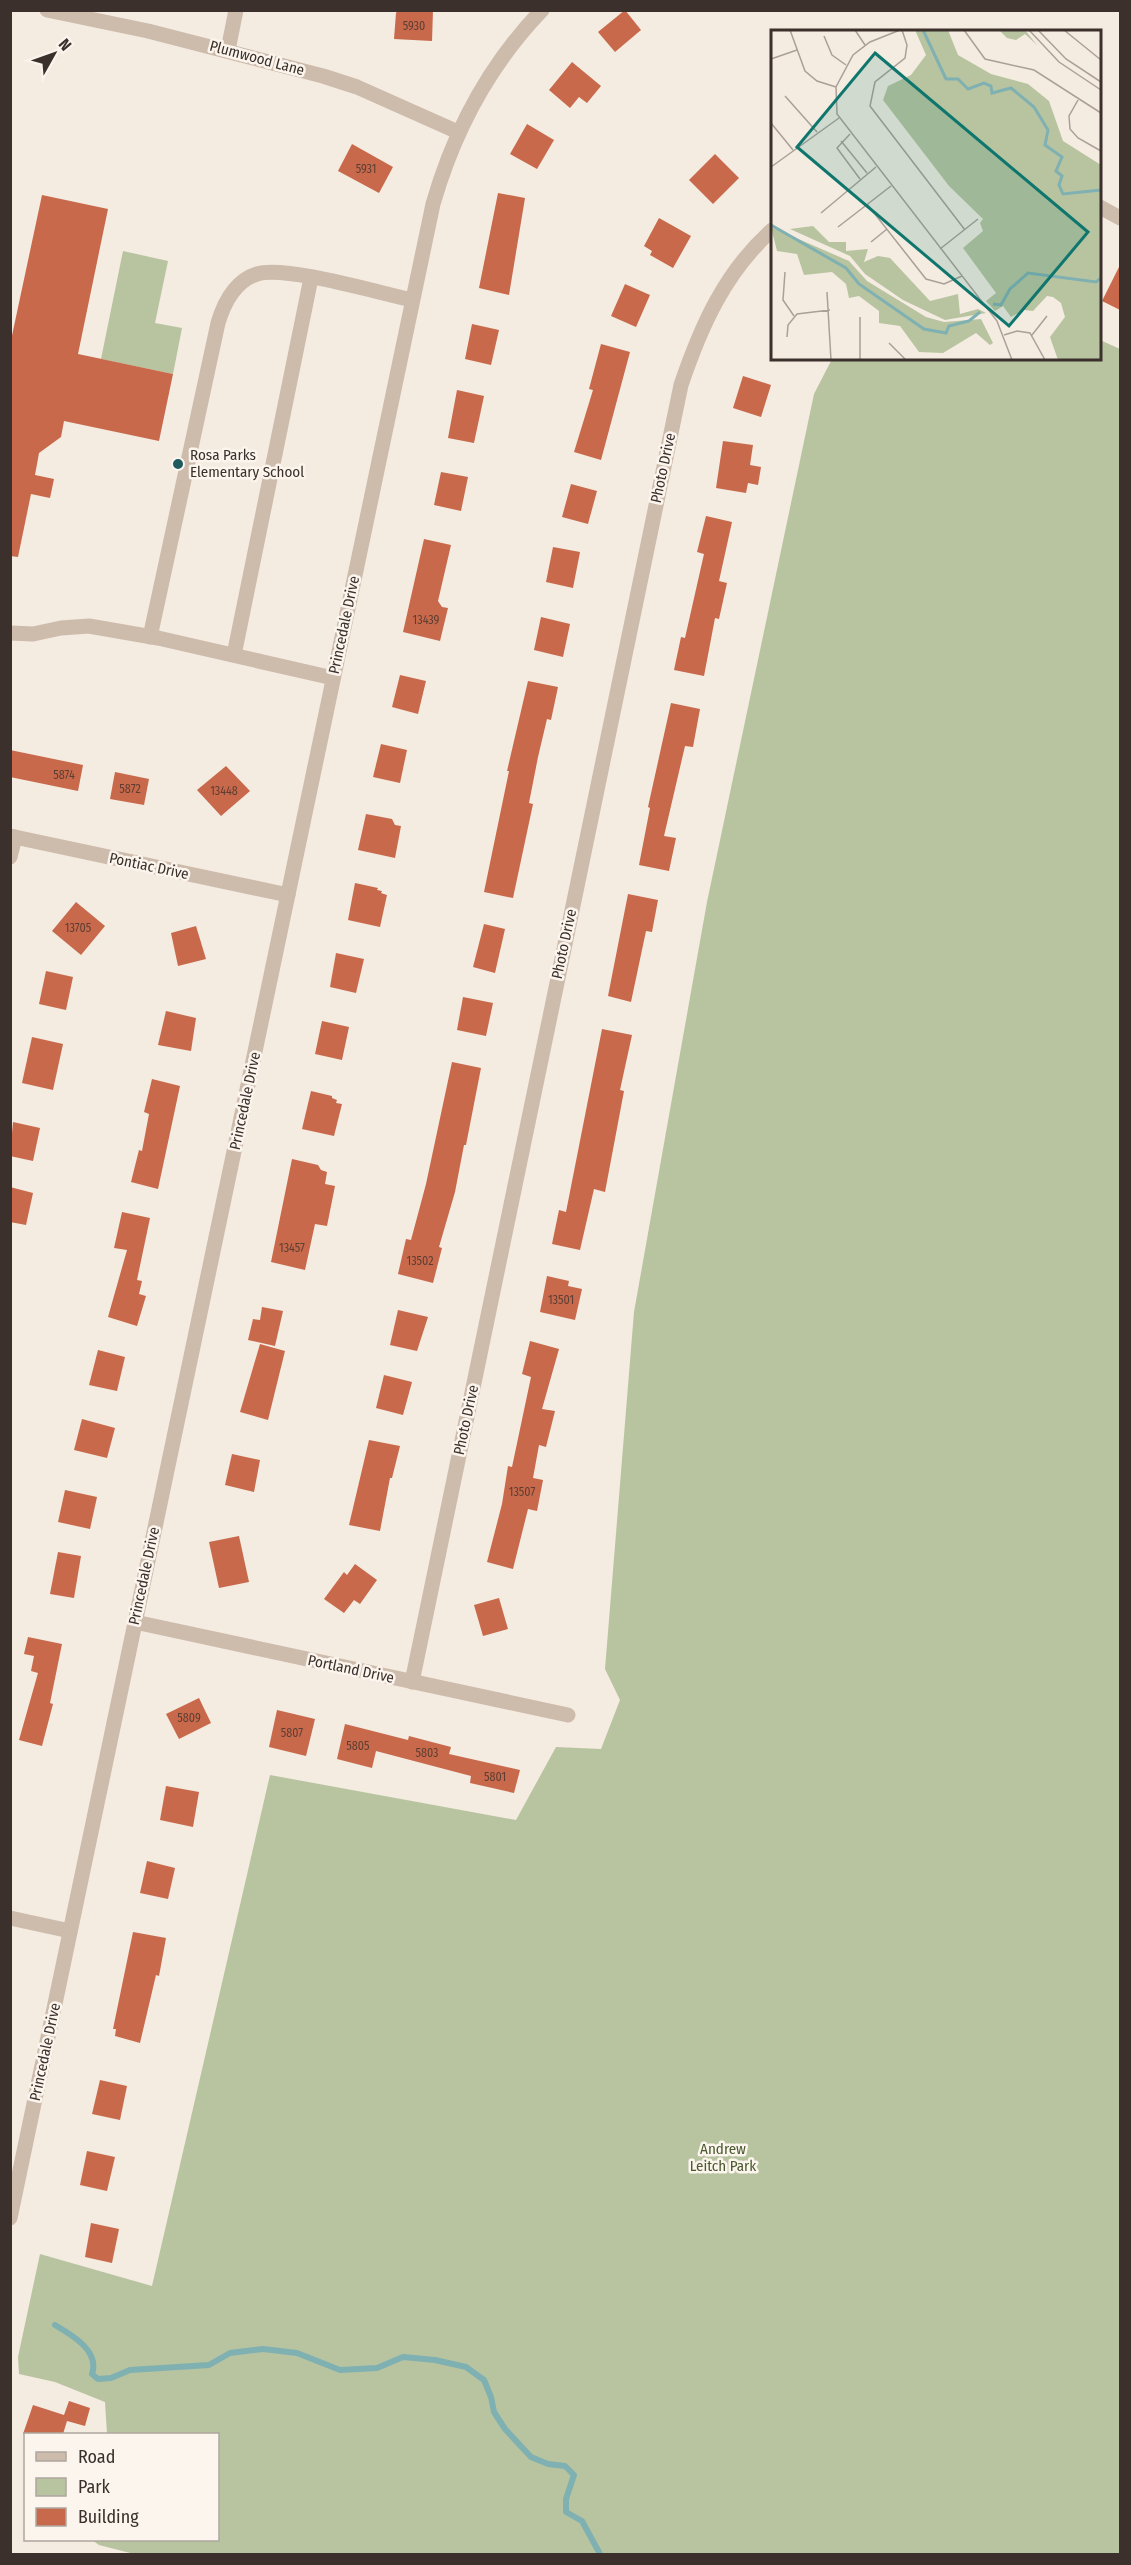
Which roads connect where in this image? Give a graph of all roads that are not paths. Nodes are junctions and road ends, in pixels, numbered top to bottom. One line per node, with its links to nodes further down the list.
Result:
1 (47, 10): 4 (street, Plumwood Lane)
2 (236, 10): 4 (street)
3 (542, 10): 5 (street, Princedale Drive)
4 (228, 50): 5 (street, Plumwood Lane)
5 (458, 132): 10 (street, Princedale Drive)
6 (1101, 208): 7 (street)
7 (1120, 219)
8 (771, 231): 19 (street, Photo Drive)
9 (311, 278): 10 (street); 12 (street); 13 (street)
10 (412, 300): 14 (street, Princedale Drive)
11 (10, 633): 12 (street)
12 (150, 637): 13 (street)
13 (234, 655): 14 (street)
14 (333, 678): 17 (street, Princedale Drive)
15 (13, 837): 16 (street); 17 (street, Pontiac Drive)
16 (10, 857)
17 (288, 895): 18 (street, Princedale Drive)
18 (135, 1622): 19 (street, Portland Drive); 22 (street, Princedale Drive)
19 (412, 1682): 20 (street, Portland Drive)
20 (568, 1715)
21 (10, 1918): 22 (street)
22 (70, 1931): 23 (street, Princedale Drive)
23 (10, 2218)

